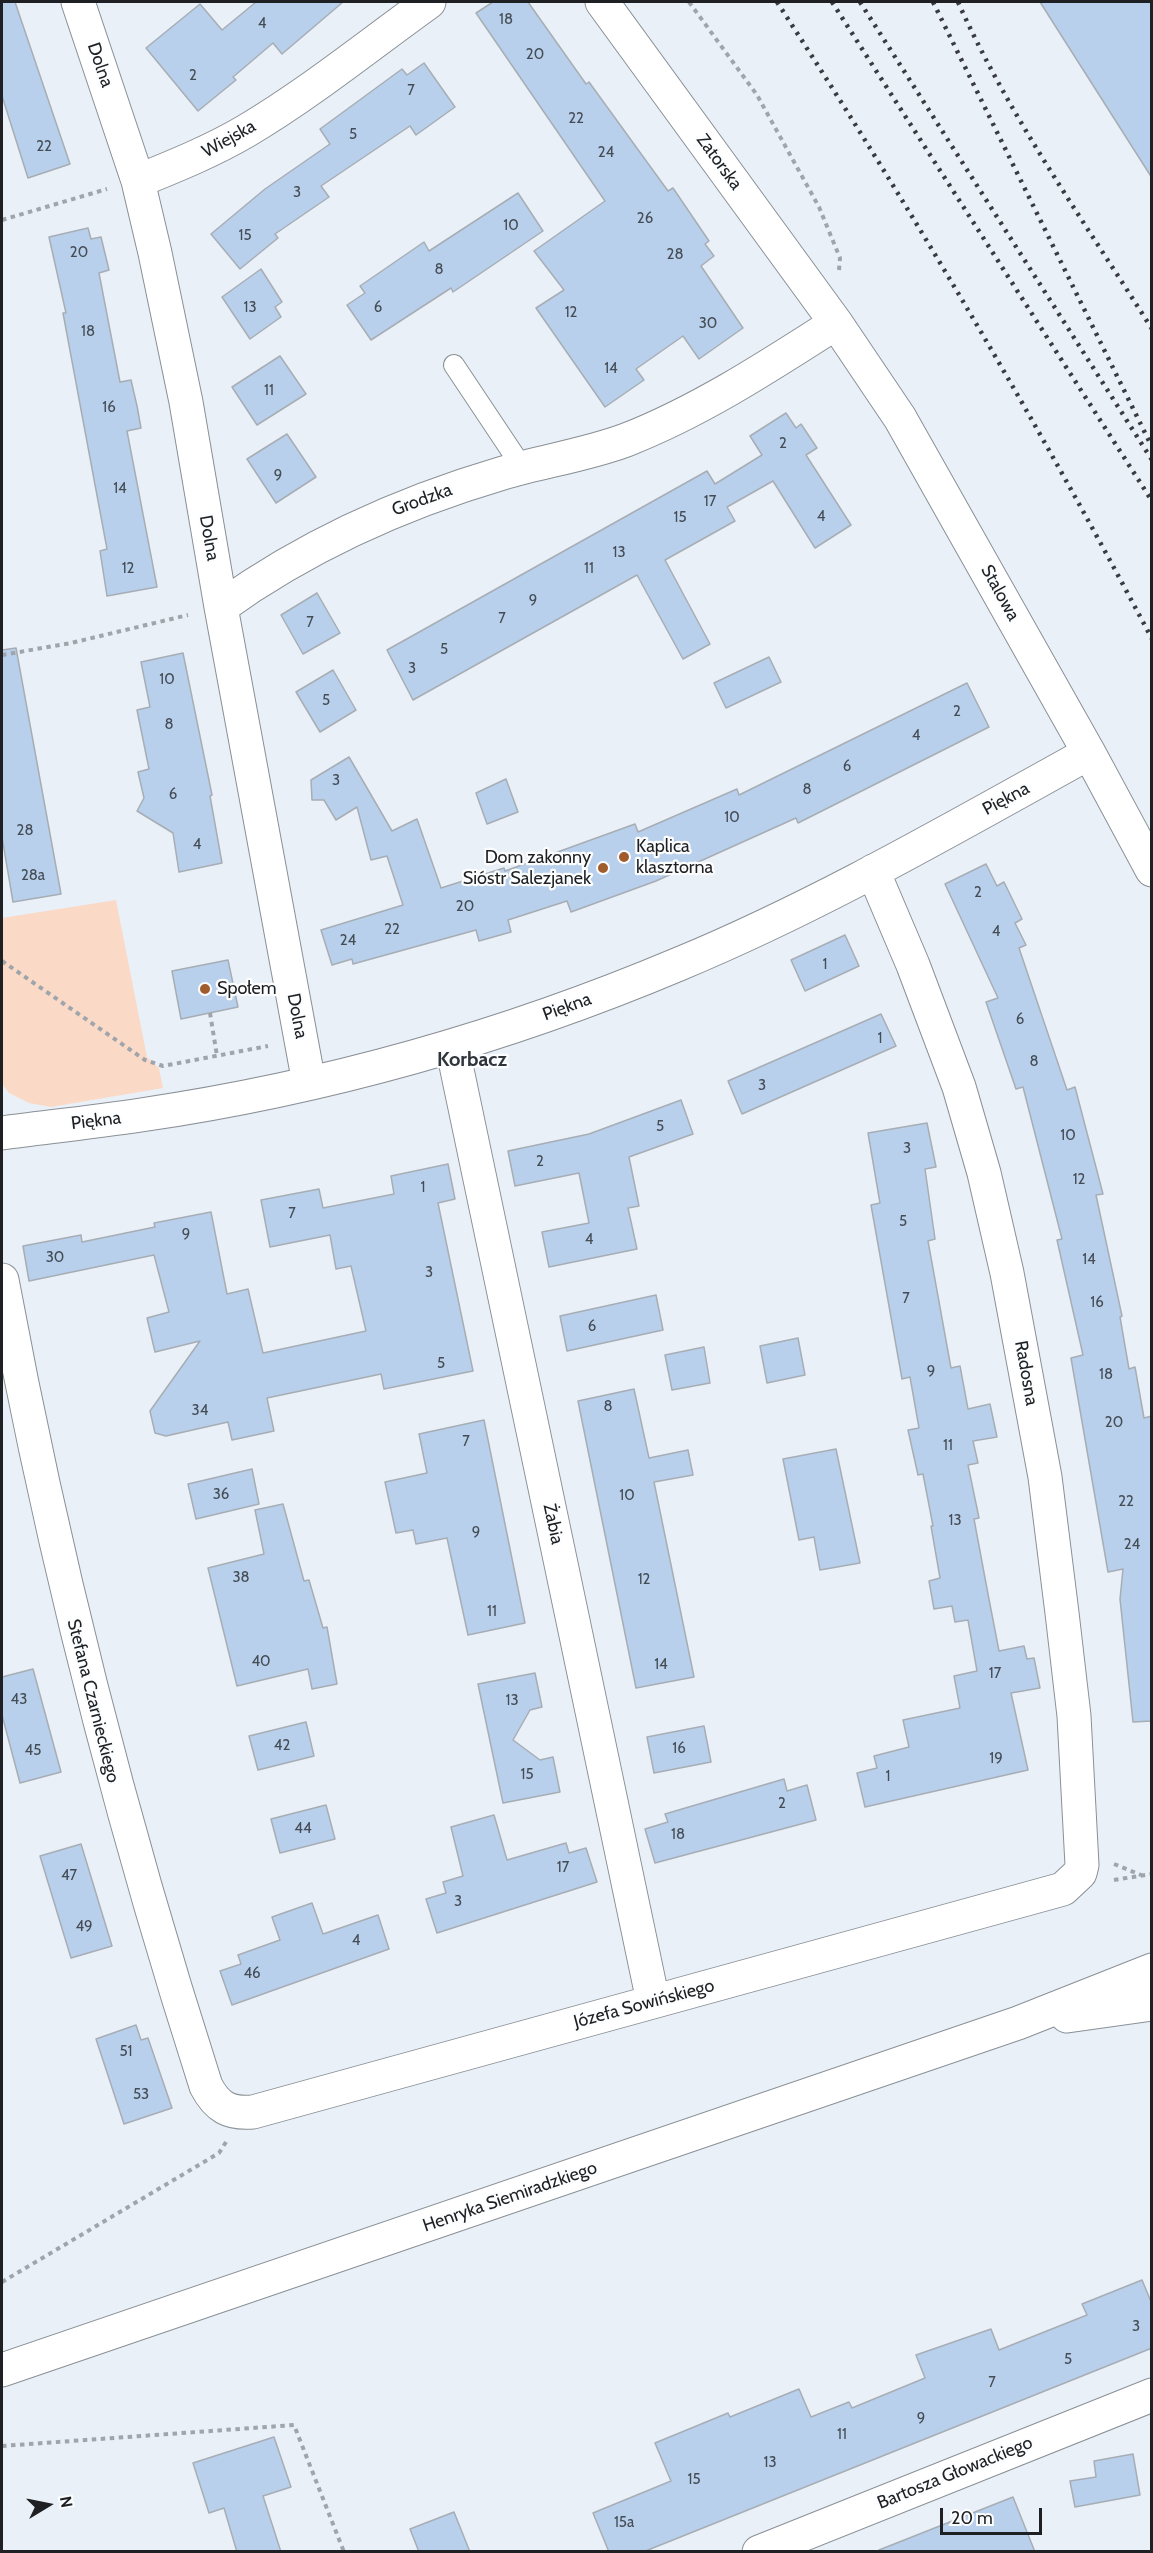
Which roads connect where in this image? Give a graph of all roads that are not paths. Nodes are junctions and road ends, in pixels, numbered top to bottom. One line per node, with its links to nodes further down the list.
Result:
1 (78, 2): 4 (street, Dolna)
2 (429, 2): 4 (street, Wiejska)
3 (602, 2): 5 (street, Zatorska)
4 (138, 181): 8 (street, Dolna)
5 (836, 323): 7 (street, Grodzka); 9 (street, Stalowa)
6 (454, 365): 7 (lane)
7 (522, 467): 8 (street, Grodzka)
8 (221, 607): 13 (street, Dolna)
9 (1089, 753): 10 (street, Stalowa); 11 (street, Piękna)
10 (1152, 870)
11 (873, 871): 12 (street, Piękna); 16 (street, Radosna)
12 (452, 1046): 13 (street, Piękna); 18 (street, Żabia)
13 (309, 1083): 14 (street, Piękna)
14 (2, 1133)
15 (2, 1280): 21 (street, Stefana Czarnieckiego)
16 (1062, 1889): 18 (street, Józefa Sowińskiego)
17 (1152, 1970): 20 (street, Henryka Siemiradzkiego)
18 (653, 2001): 21 (street, Józefa Sowińskiego)
19 (1152, 2004): 20 (street, Henryka Siemiradzkiego)
20 (1018, 2023): 22 (street, Henryka Siemiradzkiego)
21 (225, 2109)
22 (2, 2370)
23 (1152, 2395): 24 (street, Bartosza Głowackiego)
24 (759, 2552)

